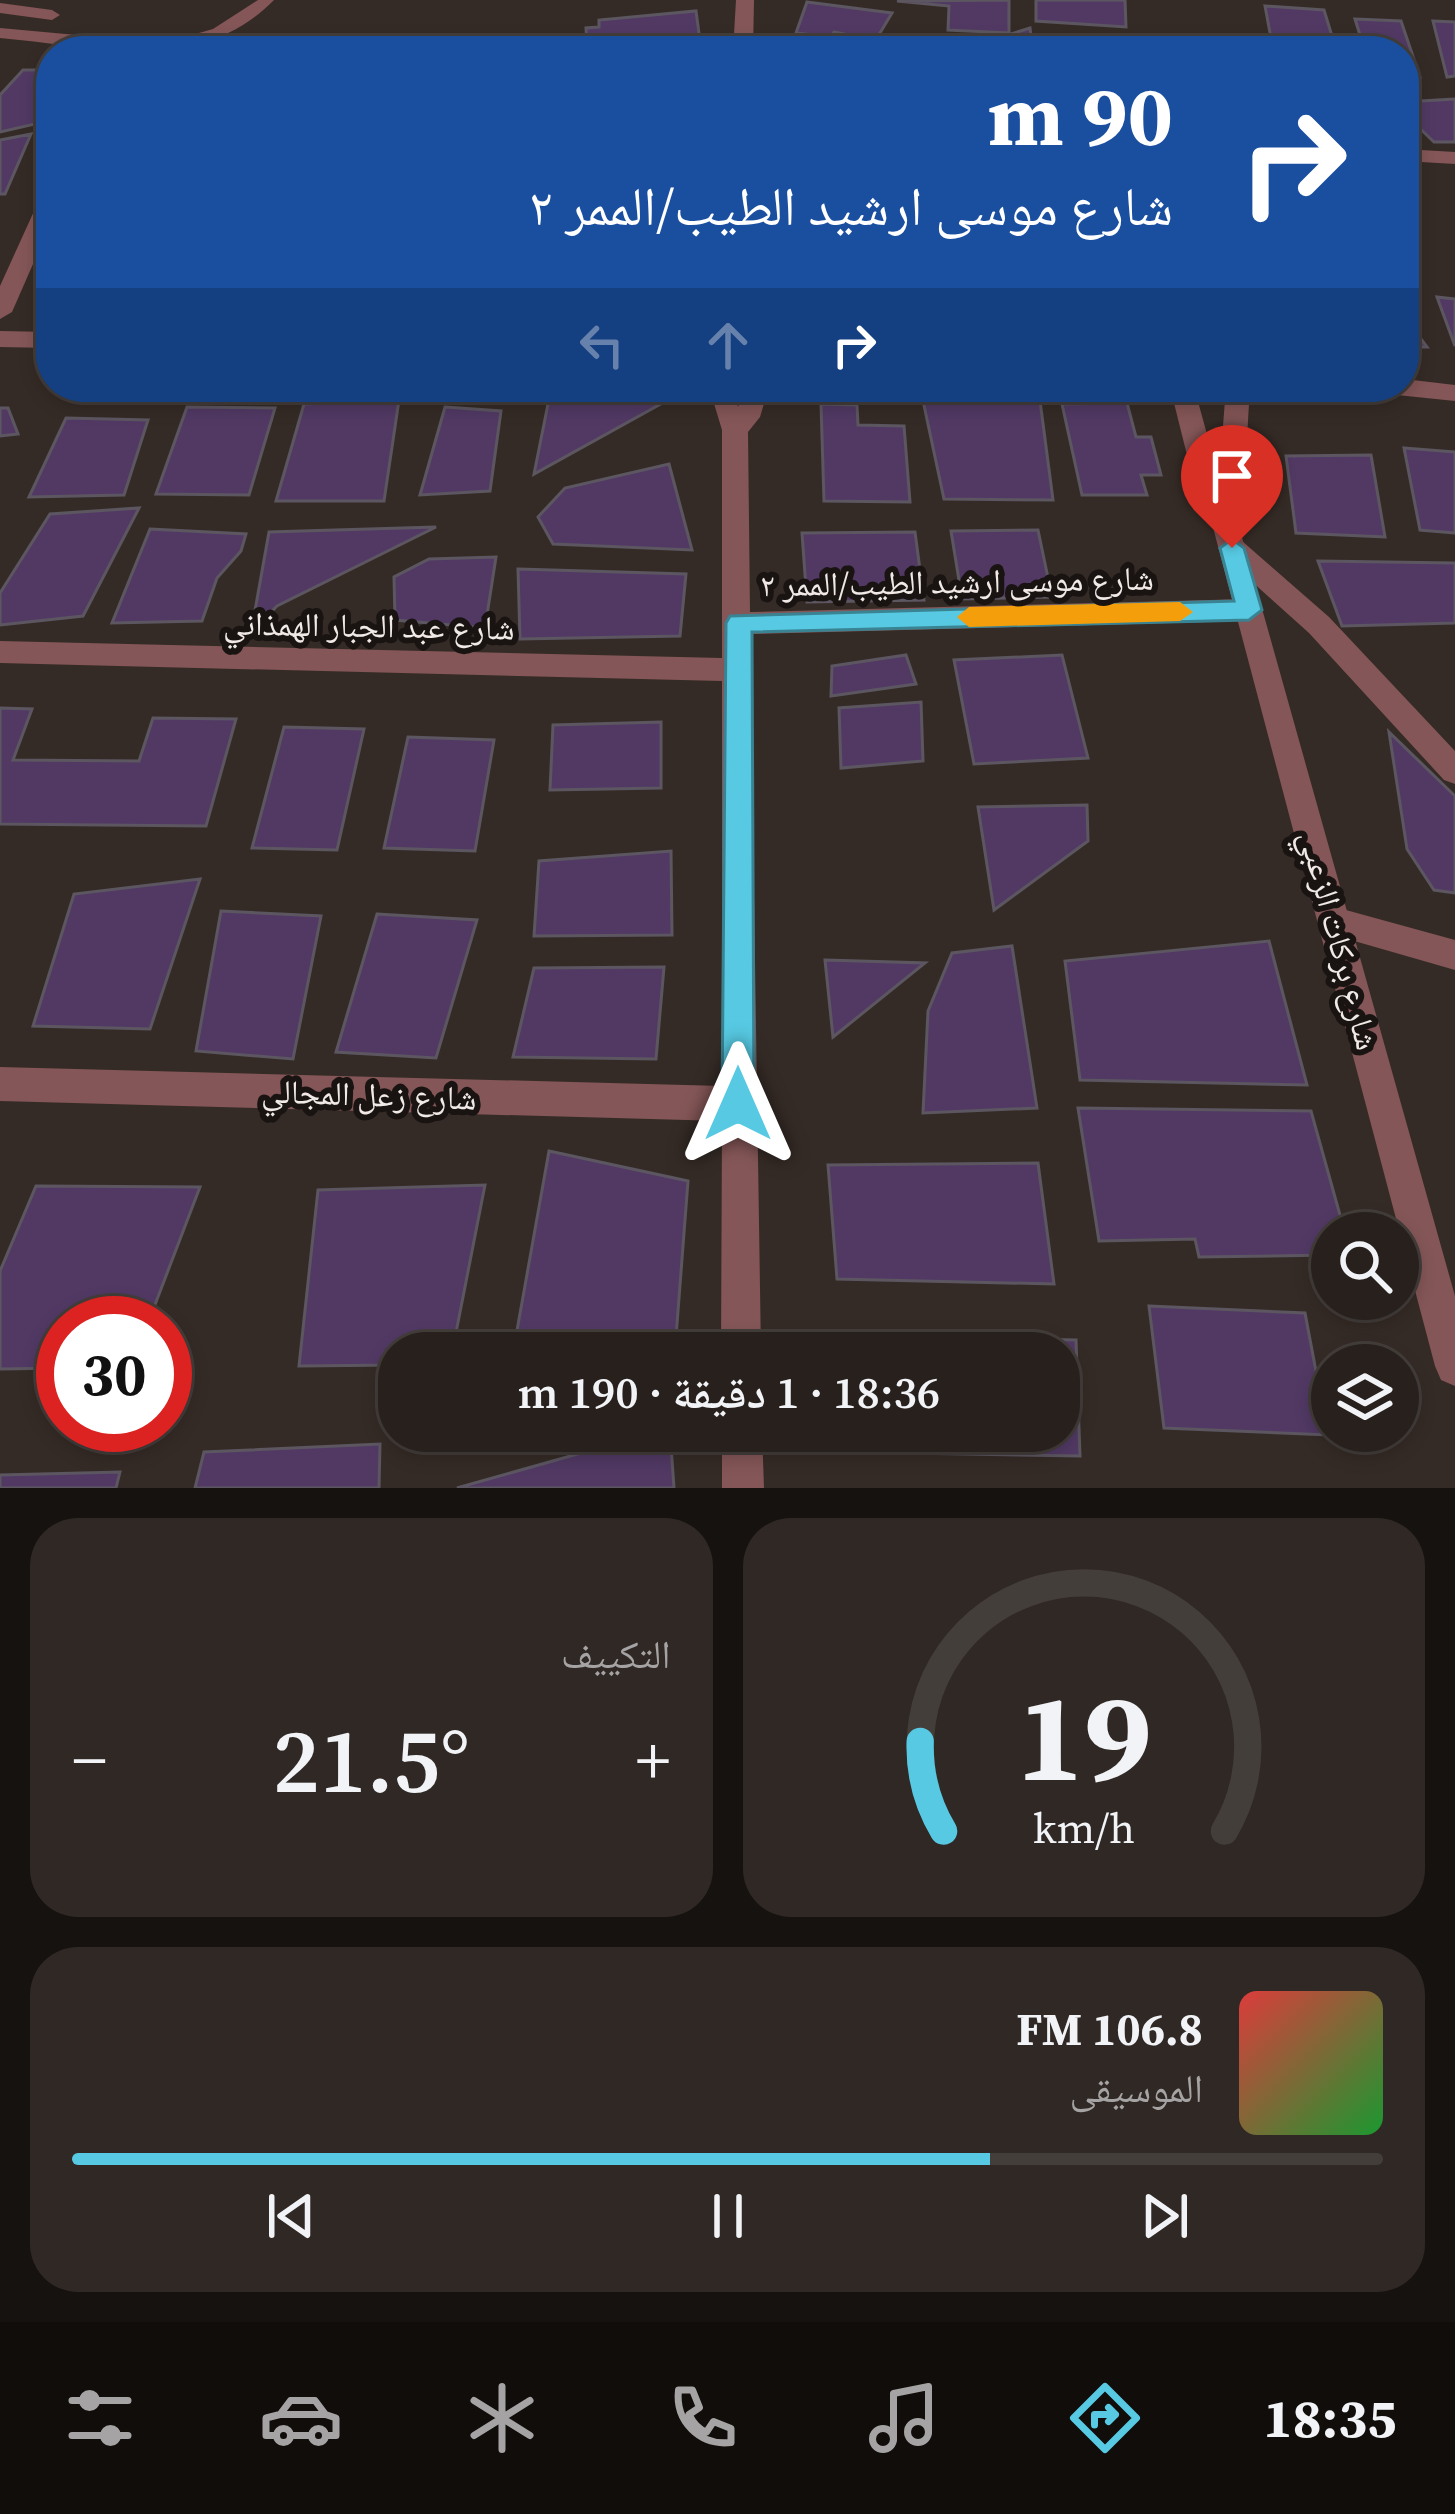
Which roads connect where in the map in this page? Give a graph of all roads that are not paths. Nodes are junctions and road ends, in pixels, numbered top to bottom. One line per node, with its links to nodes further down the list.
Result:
1 (267, 0): 7 (lane)
2 (745, 0): 8 (street)
3 (57, 7): 4 (lane); 6 (lane)
4 (0, 8)
5 (0, 33): 6 (lane)
6 (34, 36)
7 (211, 36)
8 (744, 36)
9 (1419, 156): 10 (street)
10 (1455, 158)
11 (36, 232): 12 (street)
12 (0, 312)
13 (0, 339): 14 (street)
14 (36, 340)
15 (1419, 389): 16 (street)
16 (1455, 393)
17 (725, 402): 21 (street)
18 (752, 402): 21 (street)
19 (1186, 402): 22 (street, شارع بركات الزعبي)
20 (1237, 402): 22 (street, شارع بركات الزعبي)
21 (736, 430): 24 (street)
22 (1227, 532): 23 (street, شارع بركات الزعبي); 27 (street)
23 (1249, 610): 24 (street, شارع موسى ارشيد الطيب/الممر ٢); 28 (street, شارع بركات الزعبي)
24 (739, 623): 26 (street)
25 (0, 652): 26 (street, شارع عبد الجبار الهمذاني)
26 (737, 670): 31 (street)
27 (1455, 771)
28 (1335, 922): 29 (street); 33 (street, شارع بركات الزعبي)
29 (1455, 955)
30 (0, 1084): 31 (street, شارع زعل المجالي)
31 (738, 1104): 32 (street)
32 (741, 1332)
33 (1455, 1366)
34 (742, 1452): 35 (street)
35 (743, 1488)

